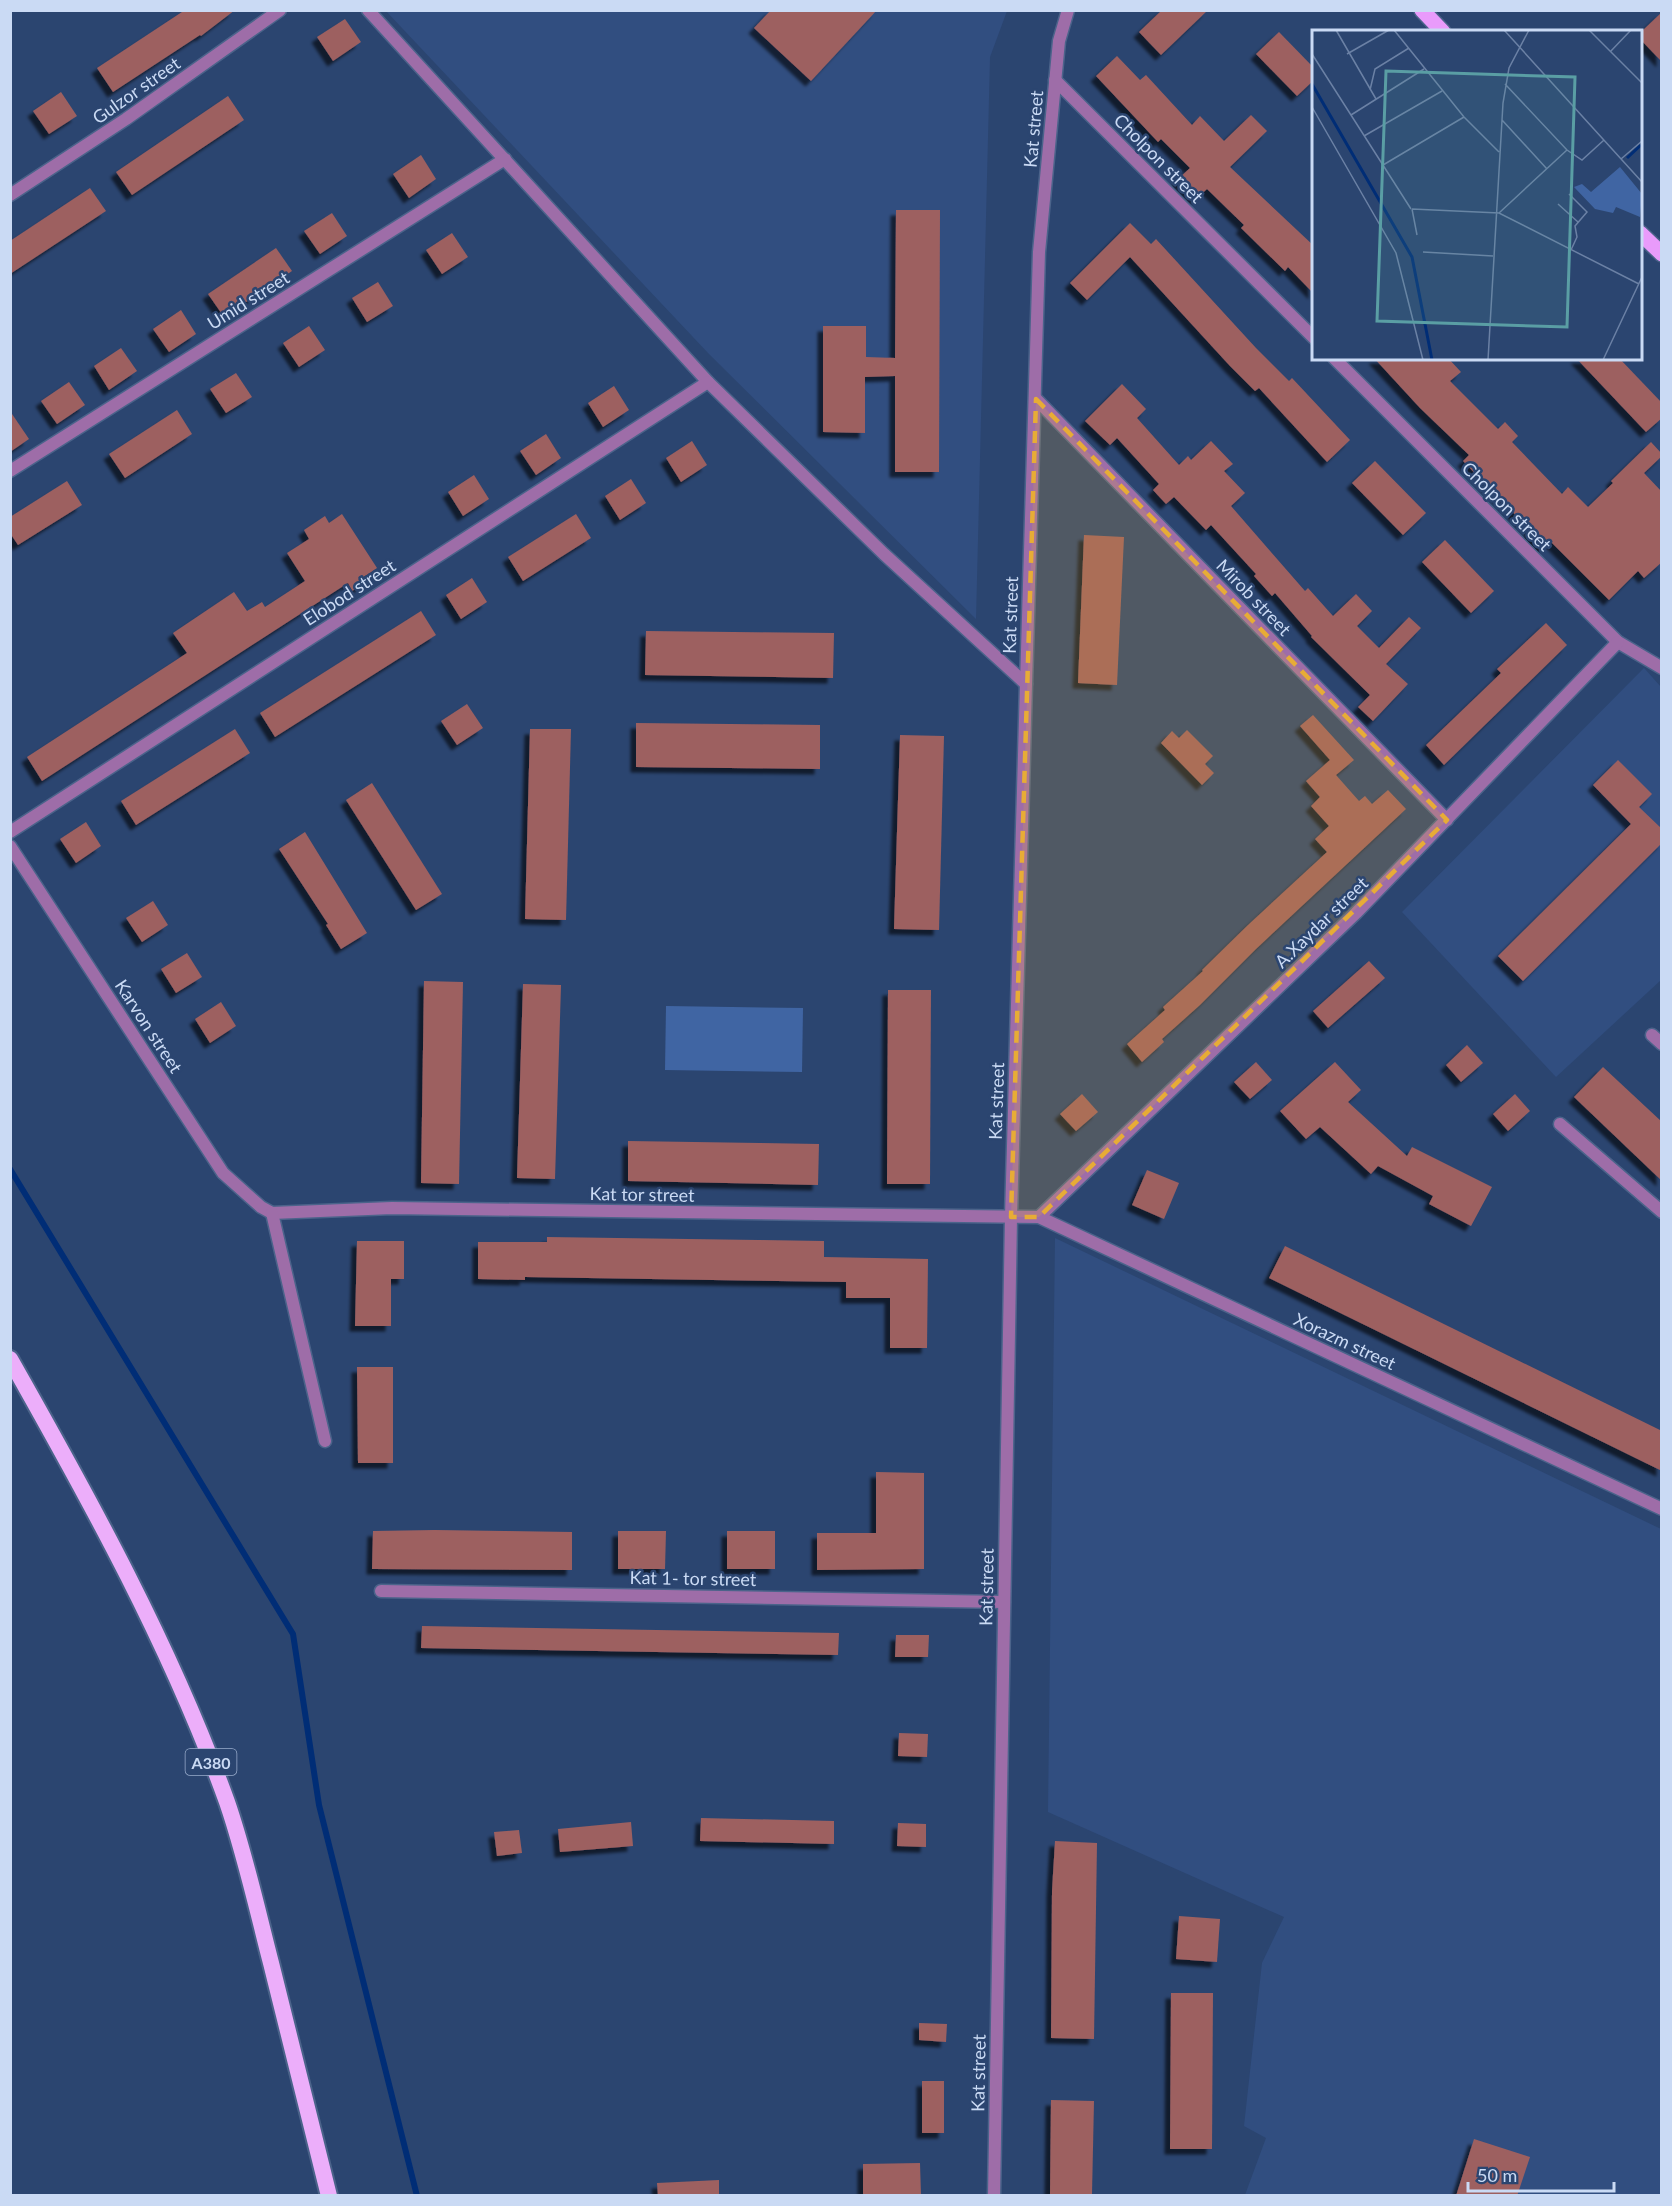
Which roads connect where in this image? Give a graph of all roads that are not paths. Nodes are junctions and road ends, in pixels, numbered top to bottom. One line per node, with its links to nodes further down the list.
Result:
1 (280, 10): 8 (street, Gulzor street)
2 (368, 10): 7 (street)
3 (1068, 10): 6 (street, Kat street)
4 (1422, 10): 5 (main road)
5 (1441, 30)
6 (1055, 80): 11 (street, Cholpon street); 14 (street, Kat street)
7 (505, 159): 13 (street); 15 (street, Umid street)
8 (10, 195)
9 (1642, 234): 10 (main road)
10 (1662, 254)
11 (1312, 336)
12 (1336, 360): 16 (street, Cholpon street)
13 (708, 382): 18 (street); 20 (street, Elobod street)
14 (1036, 399): 18 (street, Kat street); 19 (street, Mirob street)
15 (10, 471)
16 (1618, 642): 17 (street, Cholpon street); 19 (street, A.Xaydar street)
17 (1662, 668)
18 (1026, 684): 25 (street, Kat street)
19 (1447, 820): 26 (street, A.Xaydar street)
20 (10, 832)
21 (10, 846): 24 (street, Karvon street)
22 (1560, 1124): 23 (street)
23 (1662, 1212)
24 (272, 1213): 25 (street, Kat tor street); 28 (street)
25 (1011, 1217): 26 (street, Xorazm street); 31 (street, Kat street)
26 (1038, 1217): 29 (street, Xorazm street)
27 (10, 1359): 32 (highway, A380)
28 (326, 1441)
29 (1662, 1509)
30 (381, 1590): 31 (street, Kat 1- tor street)
31 (1004, 1602): 33 (street, Kat street)
32 (329, 2196)
33 (994, 2196)

